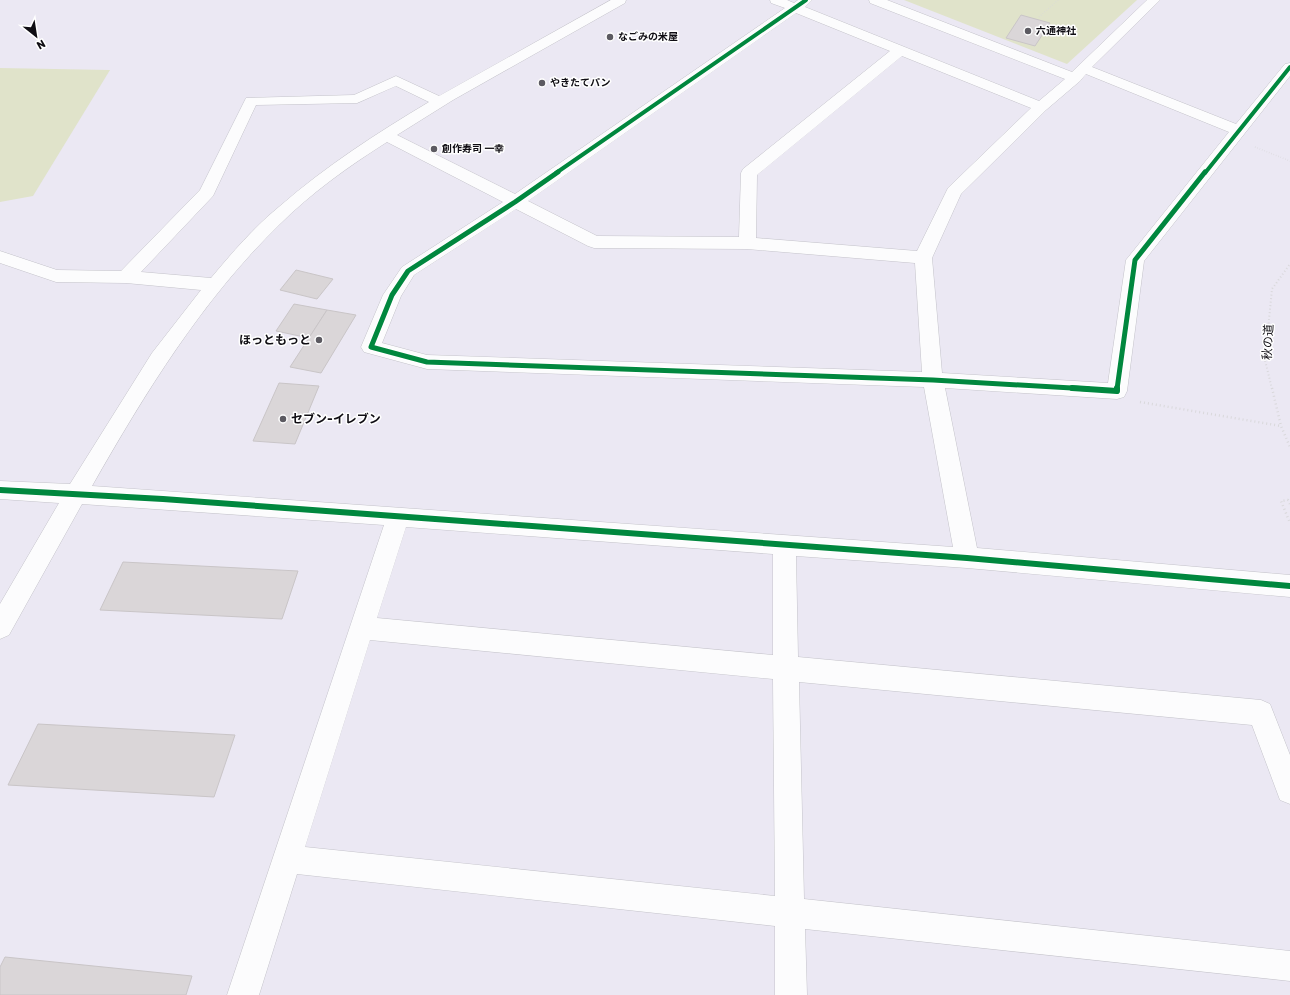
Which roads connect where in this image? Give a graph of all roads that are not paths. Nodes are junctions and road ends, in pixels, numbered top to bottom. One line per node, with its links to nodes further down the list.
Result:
1 (620, 0): 9 (street)
2 (776, 0): 5 (street)
3 (875, 0): 8 (street)
4 (1154, 0): 8 (street)
5 (800, 4): 6 (street); 13 (street)
6 (899, 51): 10 (street); 14 (street)
7 (1290, 67): 11 (street)
8 (1079, 73): 10 (street); 11 (street)
9 (440, 102): 12 (street); 17 (street)
10 (1041, 107): 16 (street)
11 (1239, 131): 19 (street)
12 (386, 135): 13 (street); 18 (street)
13 (515, 202): 14 (street); 19 (street)
14 (747, 243): 16 (street)
15 (0, 257): 17 (street)
16 (923, 258): 19 (street)
17 (126, 277): 18 (street)
18 (215, 285): 21 (street)
19 (933, 380): 24 (street)
20 (0, 490): 21 (street)
21 (75, 494): 22 (street); 26 (street)
22 (398, 516): 23 (street); 27 (street)
23 (784, 544): 24 (street); 28 (street)
24 (967, 558): 25 (street)
25 (1290, 586)
26 (0, 627)
27 (362, 628): 28 (street); 30 (street)
28 (786, 668): 29 (street); 31 (street)
29 (1290, 790)
30 (287, 859): 31 (street); 33 (street)
31 (790, 912): 32 (street); 34 (street)
32 (1290, 966)
33 (243, 995)
34 (791, 995)

